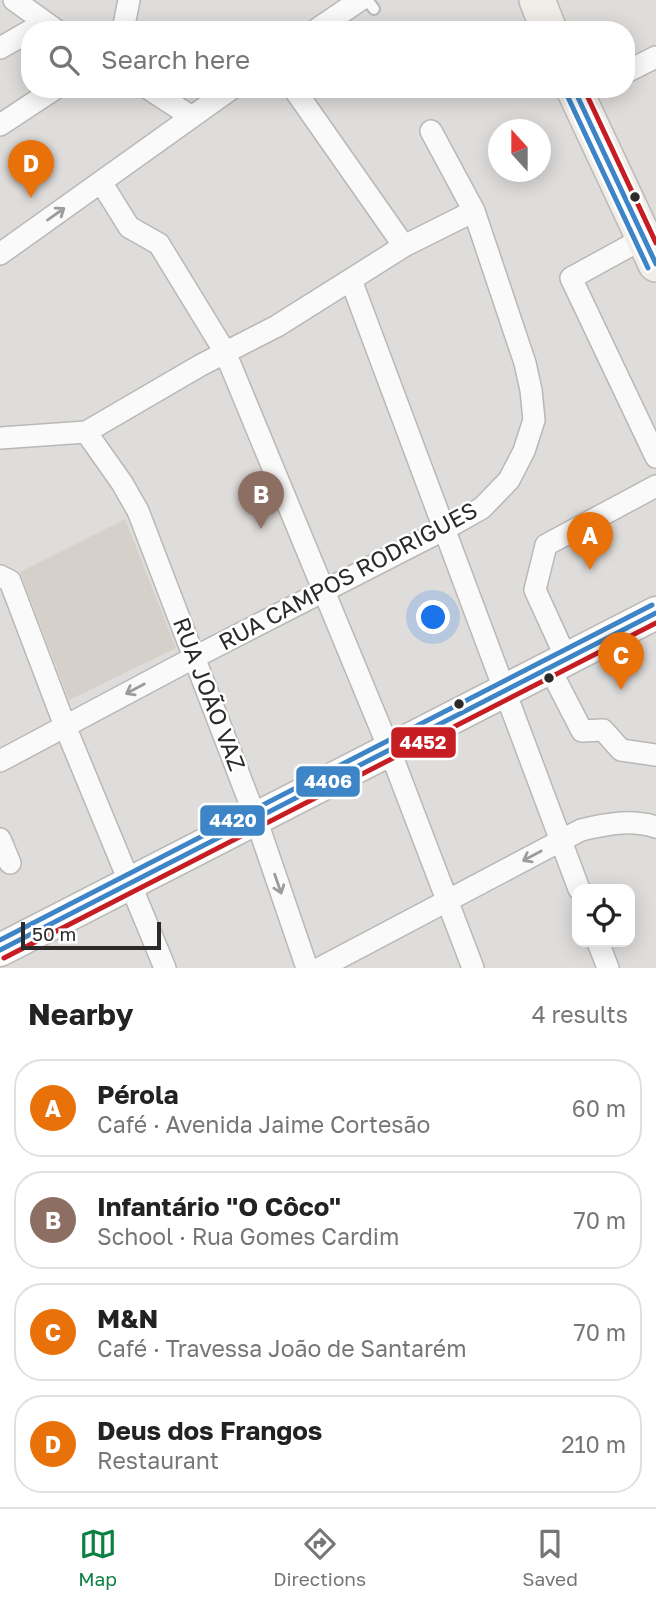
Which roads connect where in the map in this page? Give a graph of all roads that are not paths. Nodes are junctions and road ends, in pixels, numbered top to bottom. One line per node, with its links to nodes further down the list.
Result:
1 (14, 0): 5 (street)
2 (129, 0): 6 (street)
3 (537, 0): 8 (main road)
4 (367, 3): 7 (street)
5 (34, 21)
6 (125, 21)
7 (333, 21)
8 (545, 21)
9 (21, 38): 10 (street)
10 (0, 48)
11 (656, 57): 12 (street)
12 (635, 68)
13 (41, 98): 19 (street)
14 (162, 98): 18 (street)
15 (217, 98): 18 (street)
16 (300, 98): 23 (street)
17 (585, 98): 24 (main road)
18 (191, 117): 21 (street)
19 (0, 125)
20 (431, 131): 22 (street, RUA CAMPOS RODRIGUES)
21 (101, 182): 25 (street, one-way to 21); 27 (street)
22 (474, 211): 23 (street); 32 (street, RUA CAMPOS RODRIGUES)
23 (404, 246): 26 (street)
24 (650, 251): 30 (street)
25 (0, 254)
26 (351, 281): 27 (street); 32 (street)
27 (225, 352): 28 (street); 34 (street)
28 (86, 432): 29 (street); 36 (street, RUA JOÃO VAZ)
29 (0, 439)
30 (656, 457)
31 (656, 486): 37 (street)
32 (443, 530): 34 (street, RUA CAMPOS RODRIGUES); 38 (street)
33 (0, 576): 39 (street)
34 (323, 591): 36 (street, RUA CAMPOS RODRIGUES); 40 (street)
35 (656, 613): 37 (main road)
36 (195, 657): 39 (street, RUA CAMPOS RODRIGUES, one-way to 39); 43 (street, RUA JOÃO VAZ)
37 (558, 665): 38 (main road); 41 (street)
38 (506, 691): 40 (main road); 46 (street)
39 (65, 726): 42 (street, RUA CAMPOS RODRIGUES); 49 (street)
40 (390, 751): 43 (main road); 50 (street)
41 (656, 755)
42 (0, 761)
43 (256, 819): 49 (main road); 54 (street, RUA JOÃO VAZ, one-way to 54)
44 (656, 827): 46 (street)
45 (0, 838): 47 (street)
46 (561, 841): 48 (street); 50 (street, one-way to 50)
47 (10, 863)
48 (577, 884)
49 (131, 885): 52 (main road); 53 (street)
50 (446, 902): 55 (street); 56 (street)
51 (600, 947): 57 (street)
52 (0, 950)
53 (165, 968)
54 (307, 968)
55 (320, 968)
56 (472, 968)
57 (608, 968)

